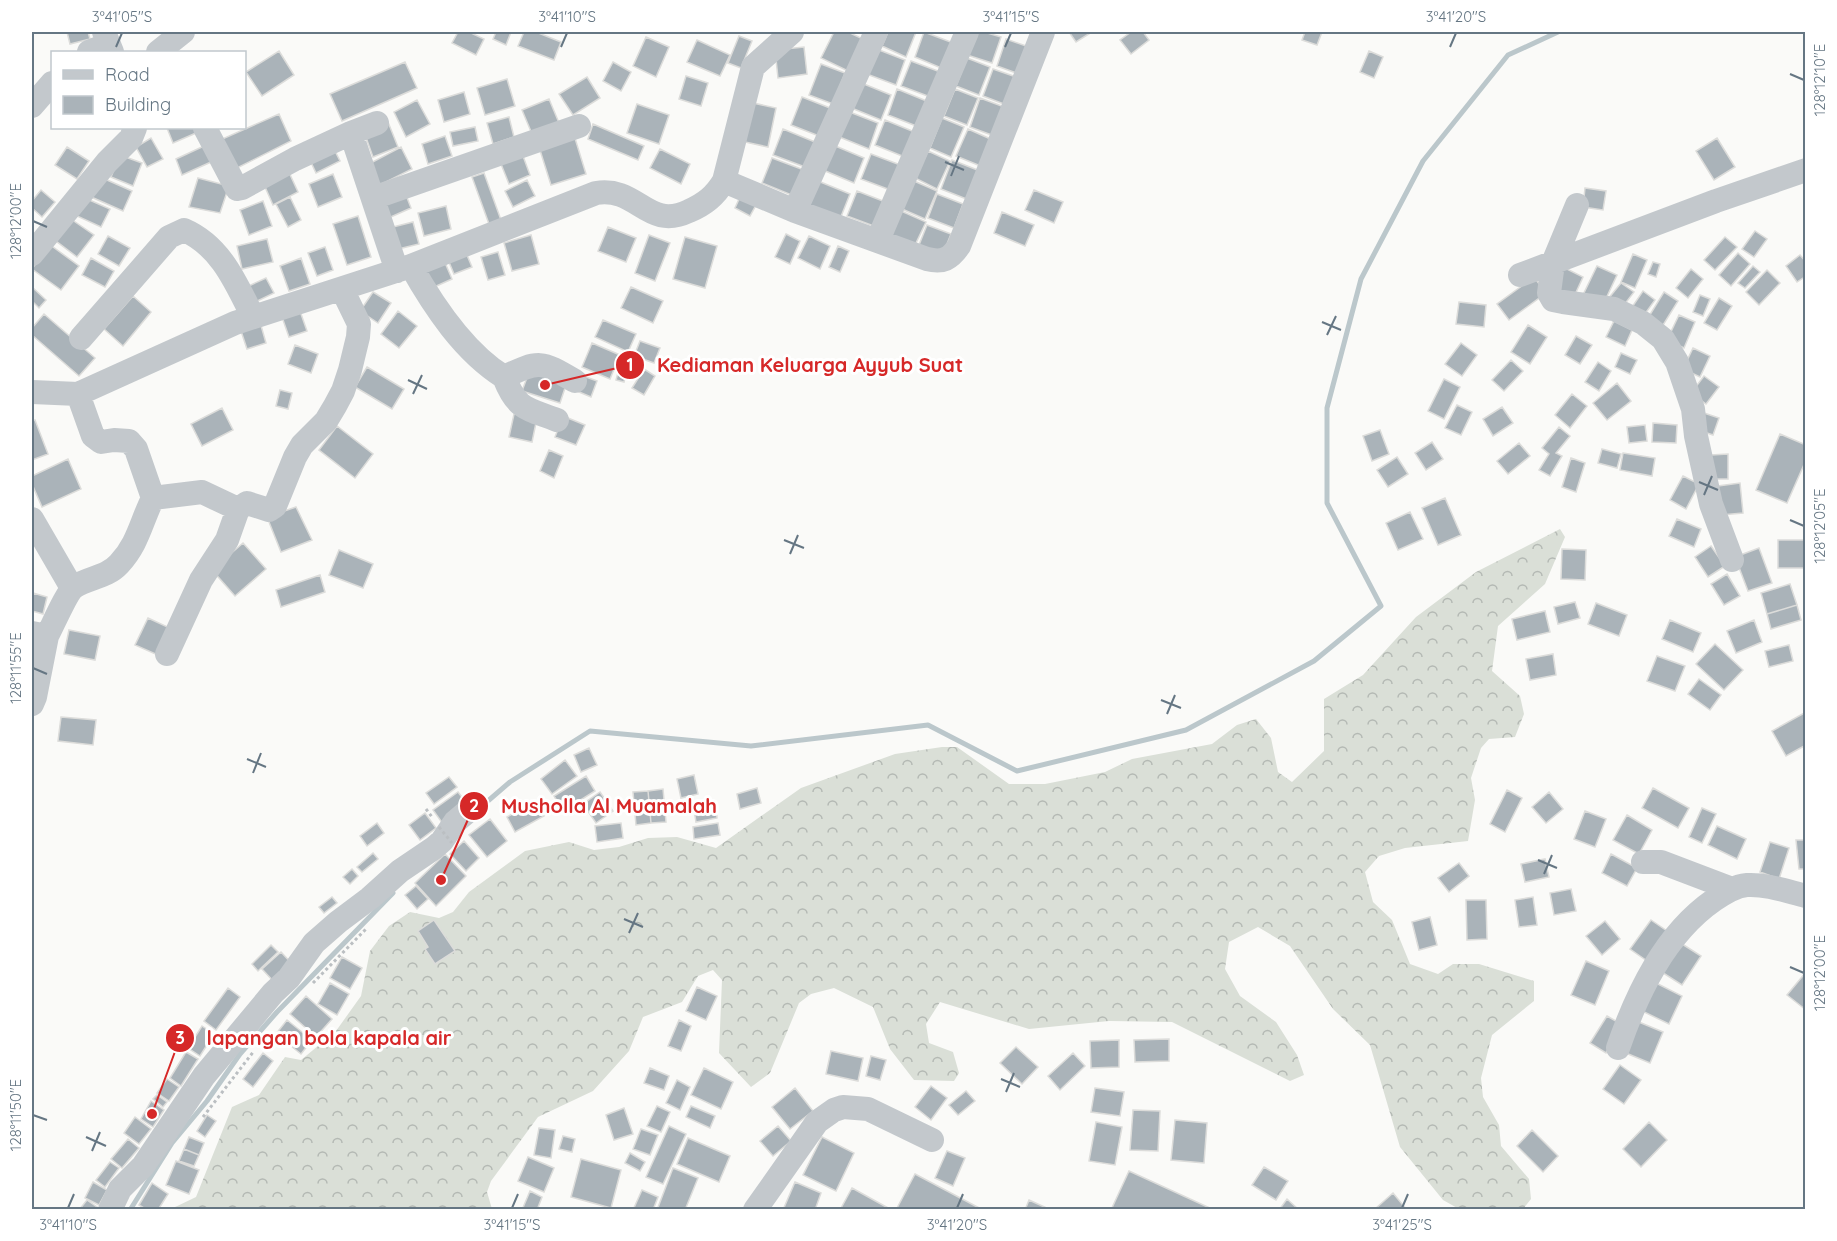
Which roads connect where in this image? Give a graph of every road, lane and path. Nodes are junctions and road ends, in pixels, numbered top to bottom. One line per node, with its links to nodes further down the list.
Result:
1 (183, 32): 6 (street)
2 (792, 32): 15 (street)
3 (876, 32): 18 (street)
4 (967, 32): 19 (street)
5 (1042, 32): 19 (street)
6 (164, 51)
7 (51, 84): 8 (street)
8 (32, 106)
9 (377, 123): 13 (street)
10 (579, 126): 16 (street)
11 (135, 129): 20 (street)
12 (206, 129): 13 (street)
13 (351, 133): 16 (street)
14 (1806, 170): 21 (street)
15 (724, 181): 18 (street); 22 (street)
16 (373, 198): 22 (street)
17 (1577, 205): 21 (street)
18 (795, 211): 19 (street)
19 (878, 240)
20 (32, 254)
21 (1553, 262): 23 (street); 35 (street)
22 (404, 269): 24 (street); 27 (street)
23 (1520, 275)
24 (342, 289): 25 (street); 33 (street)
25 (253, 317): 26 (street); 30 (street)
26 (81, 338)
27 (504, 377): 28 (street); 31 (street)
28 (574, 381)
29 (32, 392): 30 (street)
30 (78, 394): 32 (street)
31 (557, 420)
32 (153, 498): 33 (street); 36 (street)
33 (238, 509): 38 (street)
34 (32, 519): 36 (street)
35 (1732, 560)
36 (72, 588): 37 (street)
37 (39, 634): 39 (street)
38 (167, 654)
39 (32, 704)
40 (468, 811): 52 (street)
41 (439, 827): 42 (path, bridge)
42 (452, 843)
43 (1643, 862): 44 (street)
44 (1732, 889): 45 (street); 49 (street)
45 (1806, 896)
46 (368, 927): 47 (path)
47 (307, 988)
48 (256, 1048): 50 (path)
49 (1618, 1048)
50 (197, 1125)
51 (932, 1140): 53 (street)
52 (110, 1209)
53 (755, 1209)

